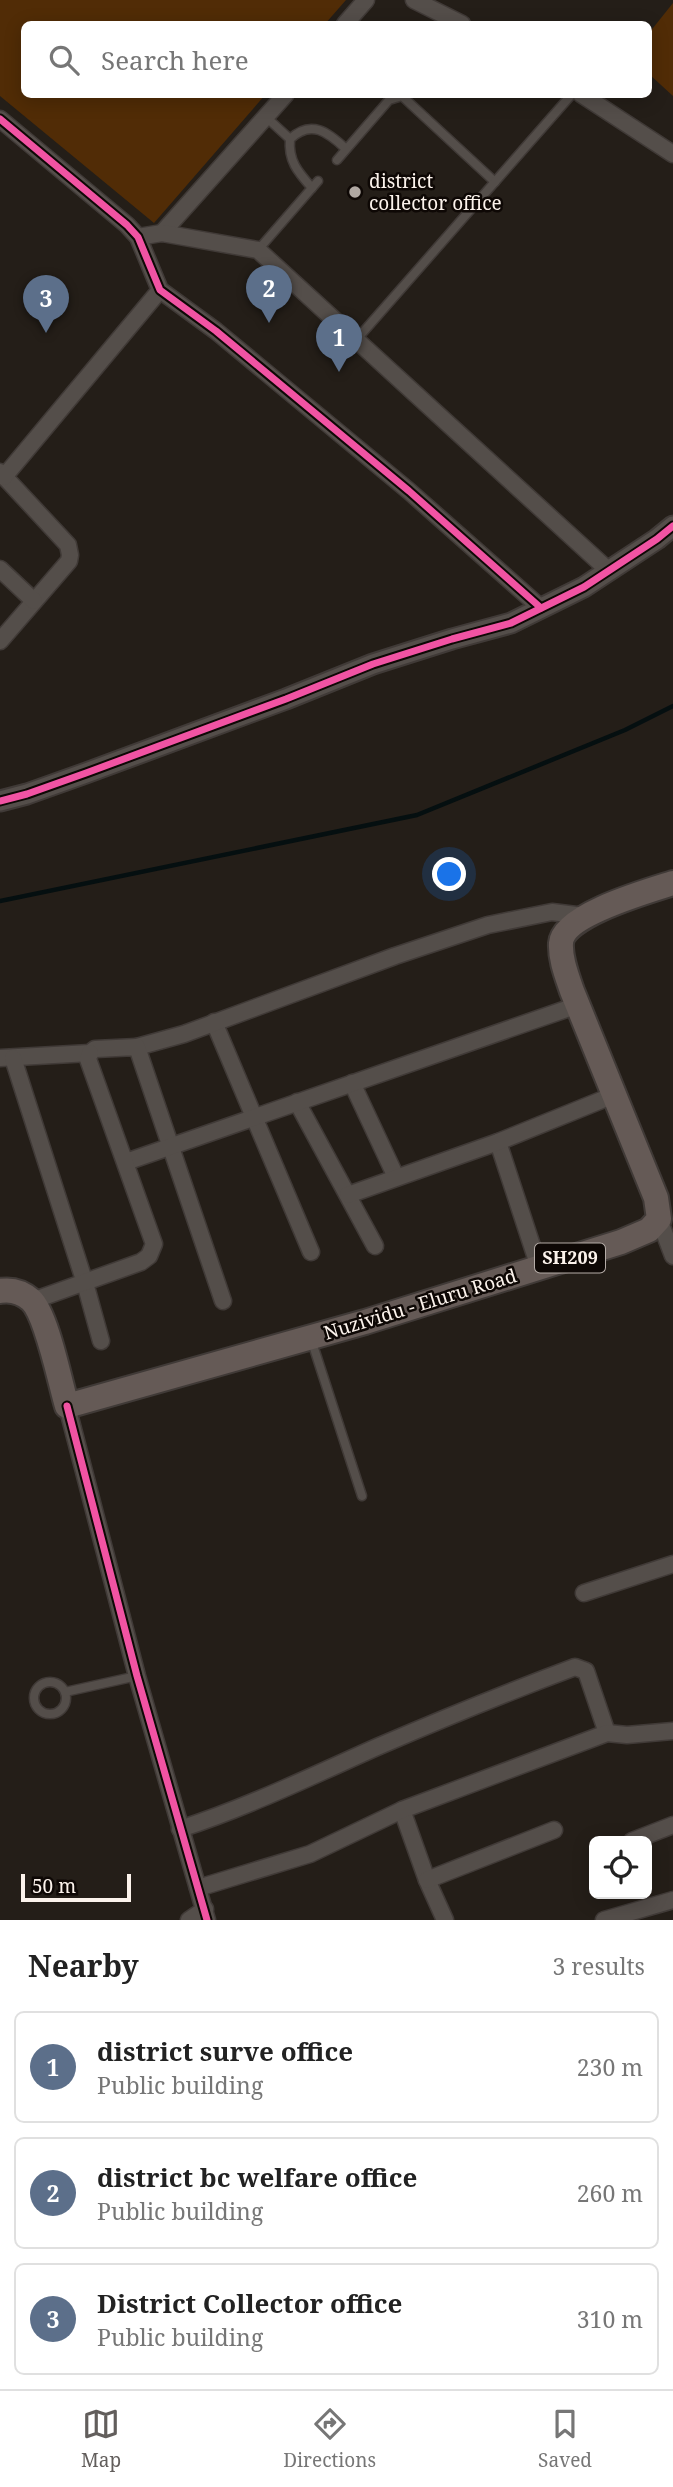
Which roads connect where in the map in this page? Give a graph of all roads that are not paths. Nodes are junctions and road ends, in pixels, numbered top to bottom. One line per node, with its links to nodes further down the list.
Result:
1 (366, 0): 3 (street)
2 (414, 0): 4 (street)
3 (348, 21)
4 (456, 21)
5 (283, 98): 10 (street)
6 (396, 98): 13 (lane)
7 (404, 98): 16 (lane)
8 (568, 98): 16 (lane)
9 (587, 98): 14 (street)
10 (266, 117): 12 (lane); 17 (street)
11 (0, 119): 18 (street)
12 (290, 139): 13 (lane); 19 (lane)
13 (346, 149): 15 (lane)
14 (673, 154)
15 (337, 160)
16 (495, 182): 21 (lane)
17 (162, 233): 18 (street); 19 (street)
18 (138, 237): 20 (street)
19 (258, 250): 21 (street)
20 (160, 290): 22 (street); 27 (street)
21 (357, 339): 25 (street)
22 (2, 474): 26 (street)
23 (673, 526): 25 (street)
24 (0, 569): 26 (street)
25 (608, 570): 27 (street)
26 (34, 601): 28 (street)
27 (541, 608): 29 (street)
28 (0, 641)
29 (0, 801)
30 (673, 883): 31 (main road)
31 (584, 916): 32 (main road); 33 (street)
32 (578, 1005): 37 (street); 38 (main road)
33 (214, 1022): 34 (street); 40 (street)
34 (137, 1046): 35 (street); 42 (street)
35 (90, 1053): 36 (street); 43 (street)
36 (7, 1058): 51 (street)
37 (352, 1083): 39 (street); 44 (street)
38 (614, 1095): 41 (street); 46 (main road)
39 (297, 1102): 40 (street); 45 (street)
40 (255, 1117): 42 (street); 48 (street)
41 (498, 1142): 44 (street); 50 (street)
42 (172, 1146): 43 (street); 54 (street)
43 (126, 1162): 51 (street)
44 (396, 1177): 45 (street)
45 (348, 1195): 47 (street)
46 (659, 1219): 49 (street); 50 (main road, Nuzividu - Eluru Road / SH209)
47 (375, 1245)
48 (311, 1252)
49 (673, 1256)
50 (539, 1267): 55 (main road, Nuzividu - Eluru Road / SH209)
51 (85, 1283): 53 (street); 56 (street)
52 (0, 1291): 53 (main road)
53 (32, 1301): 57 (main road)
54 (223, 1301)
55 (311, 1338): 57 (main road, Nuzividu - Eluru Road / SH209); 58 (lane)
56 (101, 1341)
57 (67, 1406): 61 (street)
58 (362, 1496)
59 (673, 1564): 60 (street)
60 (584, 1593)
61 (136, 1676): 62 (lane); 67 (street)
62 (65, 1692): 62 (lane)
63 (607, 1733): 64 (street); 65 (street); 67 (street)
64 (671, 1737)
65 (402, 1810): 70 (street); 71 (street)
66 (673, 1825): 69 (street)
67 (180, 1829): 71 (street)
68 (554, 1830): 70 (street)
69 (645, 1836)
70 (427, 1880): 75 (street)
71 (198, 1888): 73 (street)
72 (673, 1900): 76 (street)
73 (206, 1914): 74 (street)
74 (189, 1920)
75 (445, 1920)
76 (604, 1920)

